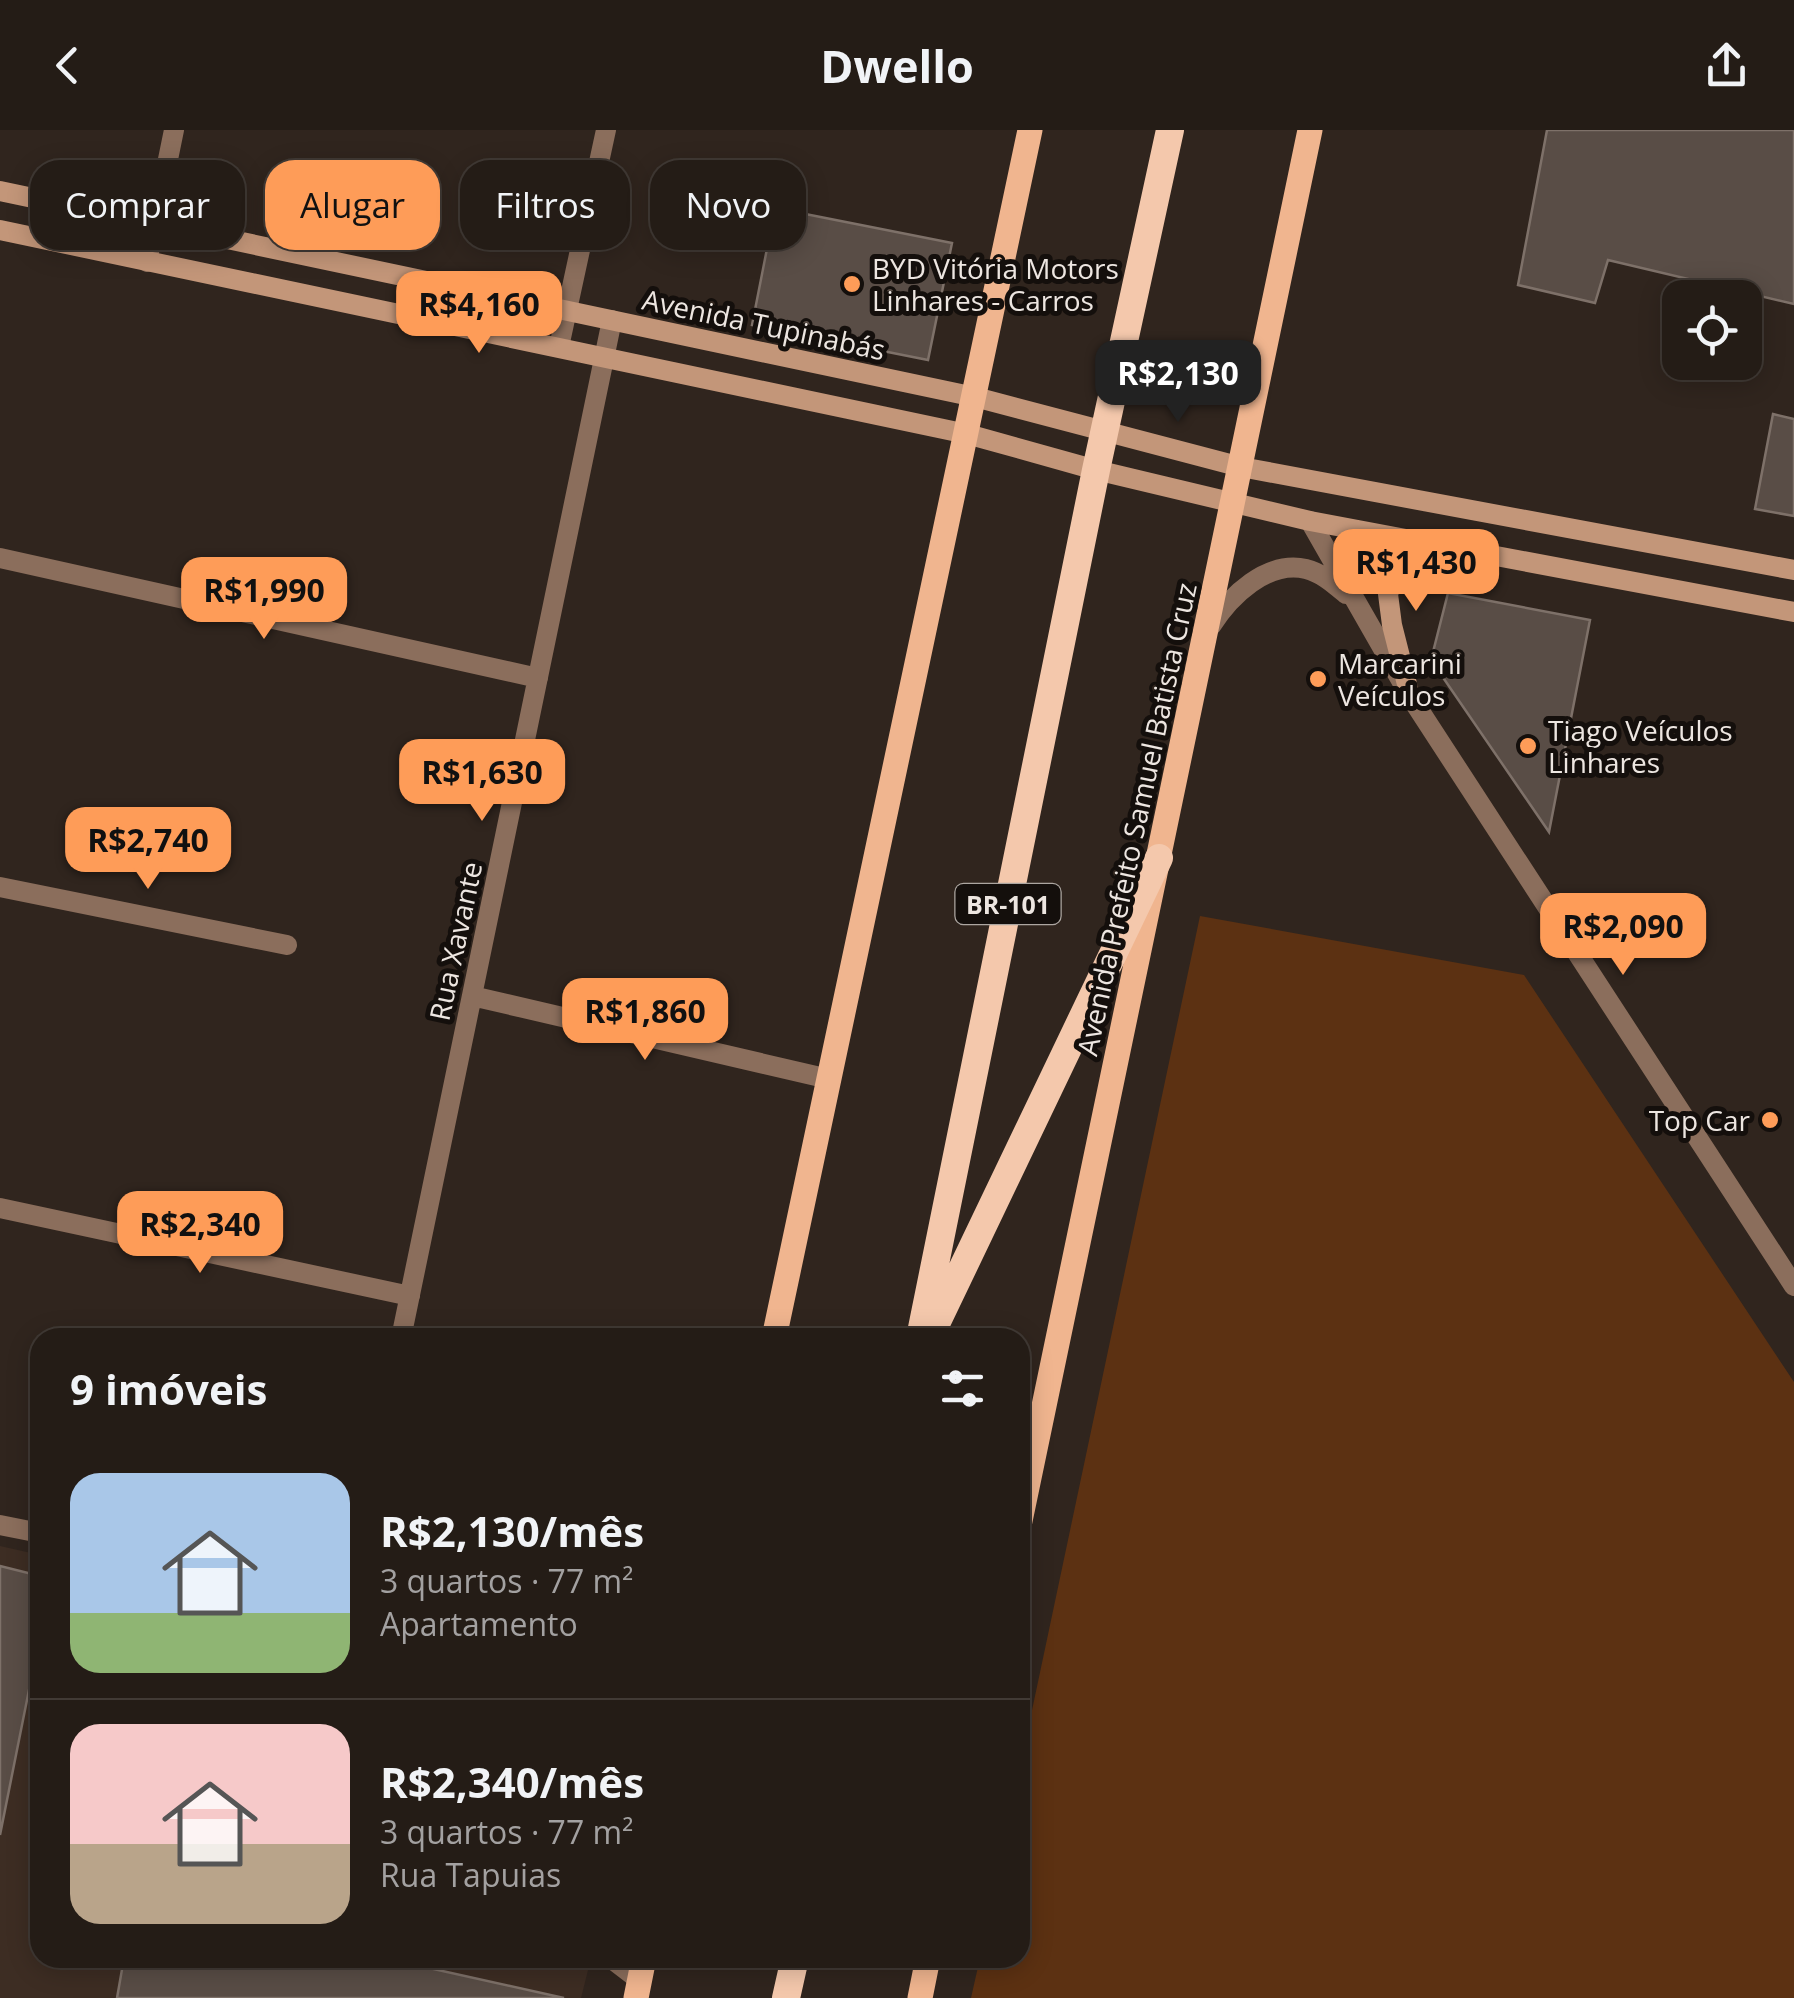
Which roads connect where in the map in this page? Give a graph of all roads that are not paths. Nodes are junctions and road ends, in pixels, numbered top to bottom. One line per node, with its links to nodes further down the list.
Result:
1 (174, 130): 6 (street)
2 (606, 130): 13 (street)
3 (1030, 130): 17 (main road)
4 (1170, 130): 18 (highway, BR-101)
5 (1310, 130): 20 (main road, Avenida Prefeito Samuel Batista Cruz)
6 (168, 160)
7 (0, 191): 8 (main road, Avenida Tupinabás)
8 (30, 197)
9 (0, 230): 12 (main road)
10 (245, 243): 13 (main road, Avenida Tupinabás)
11 (150, 250): 12 (street)
12 (147, 262): 15 (main road)
13 (567, 311): 14 (main road, Avenida Tupinabás); 15 (street)
14 (612, 320): 16 (street, Rua Xavante); 17 (main road, Avenida Tupinabás)
15 (559, 347): 16 (main road)
16 (604, 358): 19 (main road); 30 (street, Rua Xavante)
17 (975, 397): 18 (main road, Avenida Tupinabás); 19 (main road)
18 (1104, 432): 20 (main road, Avenida Tupinabás); 21 (highway, BR-101)
19 (968, 434): 21 (main road); 36 (main road)
20 (1240, 467): 22 (main road, Avenida Prefeito Samuel Batista Cruz); 26 (main road, Avenida Tupinabás)
21 (1096, 470): 22 (main road); 42 (highway, BR-101)
22 (1232, 504): 23 (main road); 29 (main road, Avenida Prefeito Samuel Batista Cruz)
23 (1310, 521): 24 (main road); 27 (street)
24 (1460, 550): 28 (main road); 31 (main road)
25 (0, 558): 30 (street)
26 (1794, 570)
27 (1357, 602): 29 (street); 31 (street)
28 (1794, 612)
29 (1205, 636): 32 (main road, Avenida Prefeito Samuel Batista Cruz)
30 (538, 678): 35 (street, Rua Xavante)
31 (1410, 696): 38 (street)
32 (1159, 858): 43 (highway); 44 (main road, Avenida Prefeito Samuel Batista Cruz)
33 (0, 888): 34 (street)
34 (287, 945)
35 (472, 996): 36 (street); 39 (street, Rua Xavante)
36 (829, 1079): 41 (main road)
37 (0, 1208): 39 (street)
38 (1794, 1286)
39 (410, 1296): 40 (street, Rua Xavante)
40 (403, 1328)
41 (776, 1328)
42 (922, 1328)
43 (934, 1328)
44 (1030, 1472)
45 (0, 1525): 46 (street)
46 (30, 1531)
47 (792, 1968): 49 (highway)
48 (926, 1968): 50 (main road)
49 (786, 1998)
50 (920, 1998)

